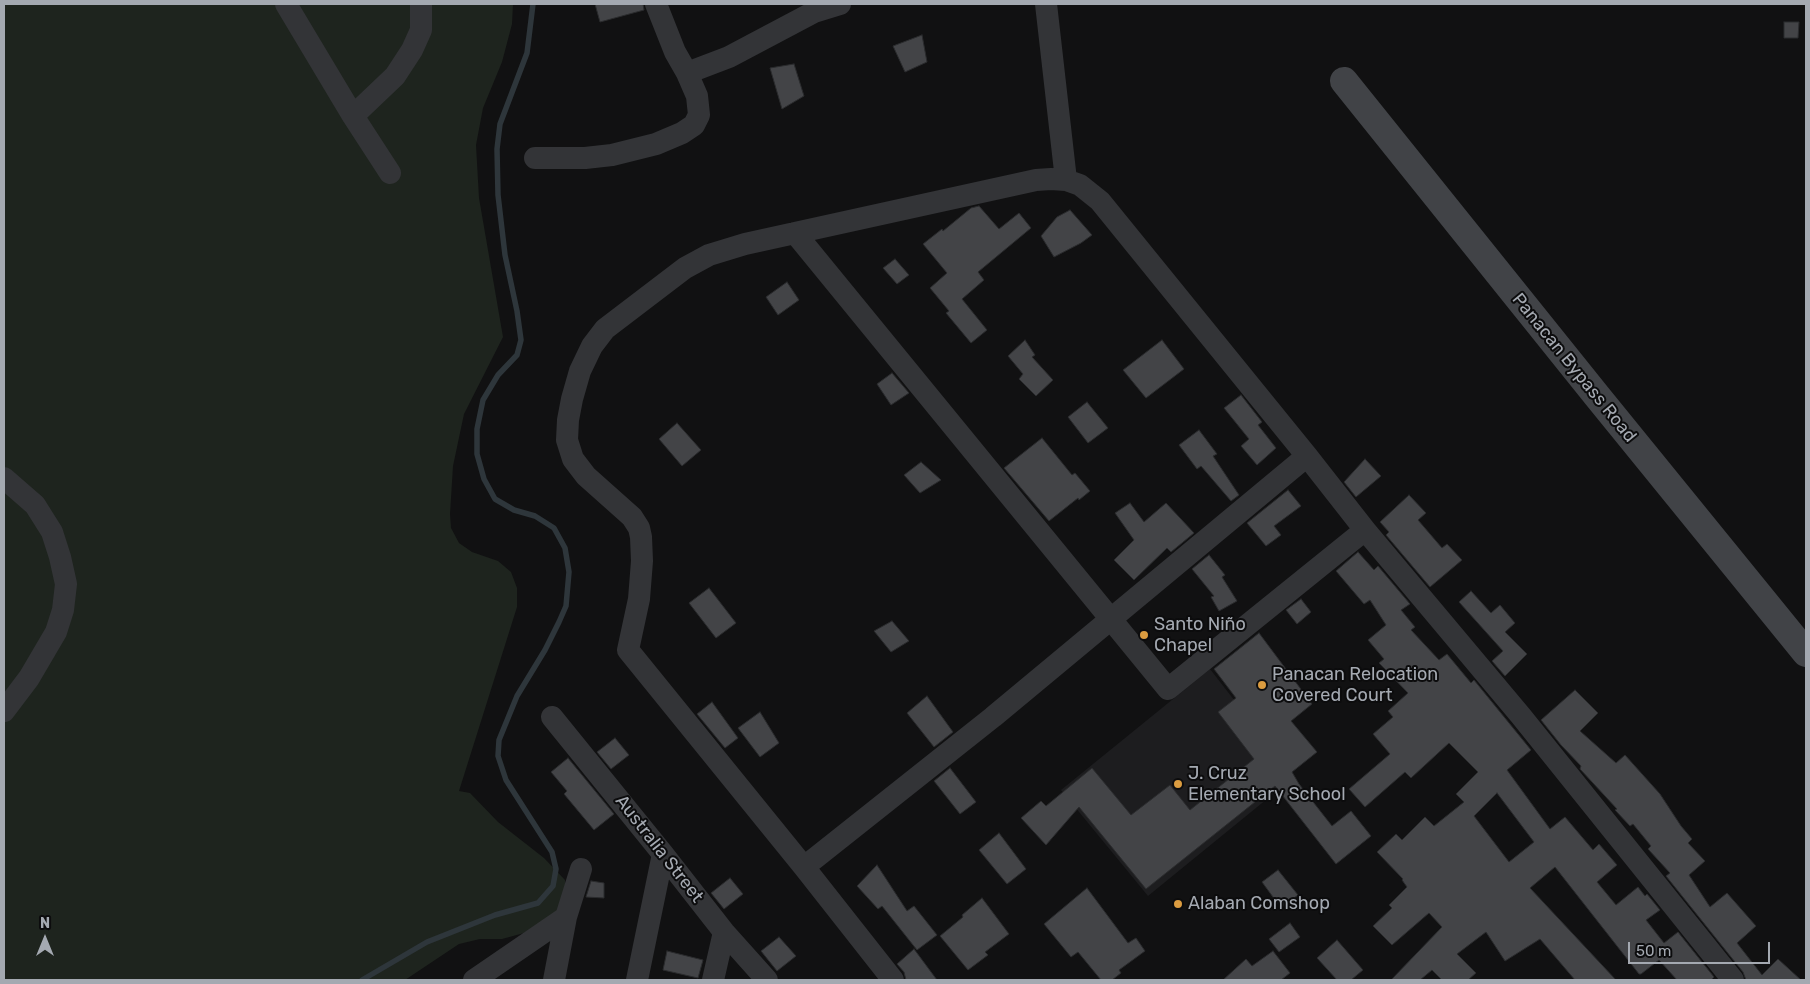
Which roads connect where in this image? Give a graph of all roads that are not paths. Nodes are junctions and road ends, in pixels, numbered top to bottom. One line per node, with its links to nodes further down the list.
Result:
1 (286, 4): 8 (street)
2 (421, 4): 8 (street)
3 (656, 4): 6 (street)
4 (839, 4): 6 (street)
5 (1046, 4): 11 (street)
6 (687, 73): 9 (street)
7 (1344, 81): 17 (main road, Panacan Bypass Road)
8 (353, 116): 10 (street)
9 (534, 158)
10 (390, 173)
11 (1066, 180): 12 (street); 13 (street)
12 (795, 233): 16 (street); 21 (street)
13 (1307, 456): 15 (street); 16 (street)
14 (7, 486): 18 (street)
15 (1365, 530): 16 (street); 31 (street)
16 (1111, 620): 21 (street)
17 (1806, 653)
18 (4, 711)
19 (552, 717): 20 (street, Australia Street)
20 (663, 854): 24 (street, Australia Street); 27 (street)
21 (804, 867): 30 (street)
22 (581, 869): 23 (street)
23 (566, 916): 25 (street); 26 (street)
24 (724, 932): 28 (street); 29 (street, Australia Street)
25 (484, 977)
26 (554, 980)
27 (637, 980)
28 (713, 980)
29 (767, 980)
30 (893, 980)
31 (1733, 980)

